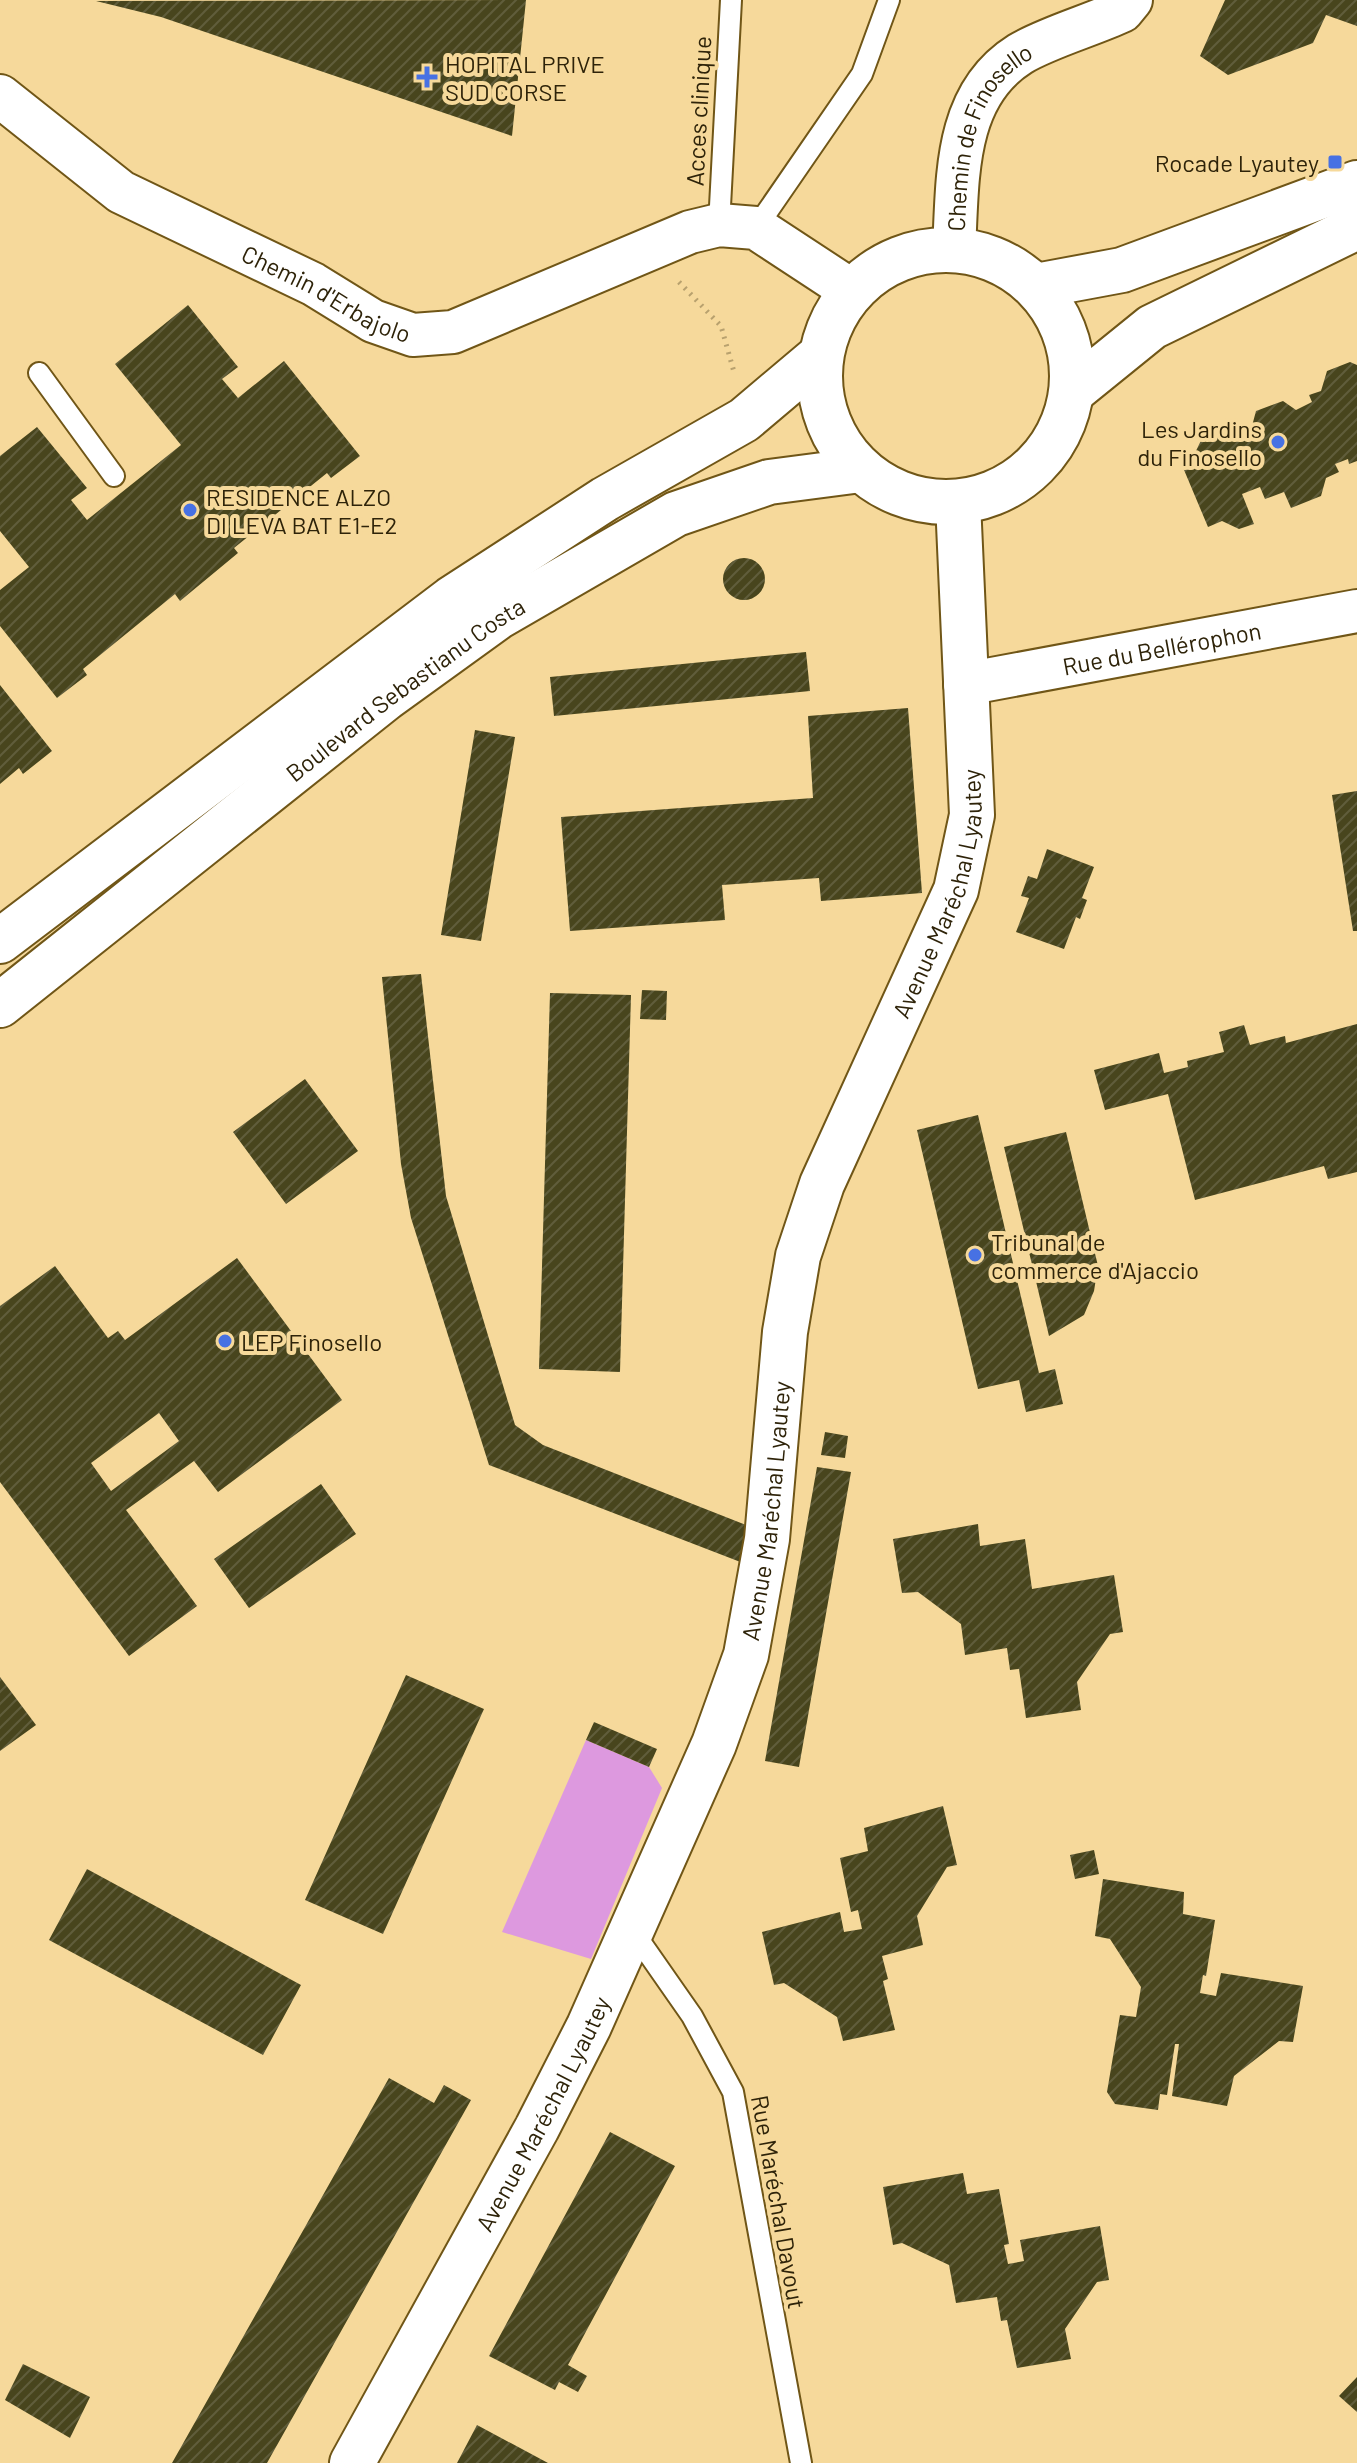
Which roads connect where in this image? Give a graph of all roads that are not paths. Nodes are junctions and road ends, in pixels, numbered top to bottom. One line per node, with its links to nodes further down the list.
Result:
1 (731, 0): 7 (lane, Acces clinique)
2 (889, 0): 7 (lane)
3 (1131, 0): 4 (street, Chemin de Finosello)
4 (1088, 15): 9 (street, Chemin de Finosello)
5 (0, 96): 7 (street, Chemin d'Erbajolo)
6 (1357, 183): 10 (main road)
7 (738, 226): 11 (street)
8 (1357, 227): 14 (main road)
9 (954, 249): 10 (main road); 11 (main road)
10 (1036, 286): 14 (main road)
11 (852, 291): 12 (main road)
12 (821, 355): 15 (main road); 20 (main road, Boulevard Sebastianu Costa)
13 (39, 373): 16 (lane)
14 (1073, 391): 17 (main road)
15 (861, 470): 17 (main road); 21 (main road, Boulevard Sebastianu Costa)
16 (114, 476)
17 (958, 502): 19 (main road, Avenue Maréchal Lyautey)
18 (1357, 611): 19 (street, Rue du Bellérophon)
19 (965, 684): 22 (main road, Avenue Maréchal Lyautey)
20 (0, 941)
21 (0, 1005)
22 (632, 1930): 23 (main road, Avenue Maréchal Lyautey); 24 (lane, Rue Maréchal Davout)
23 (352, 2463)
24 (801, 2463)

